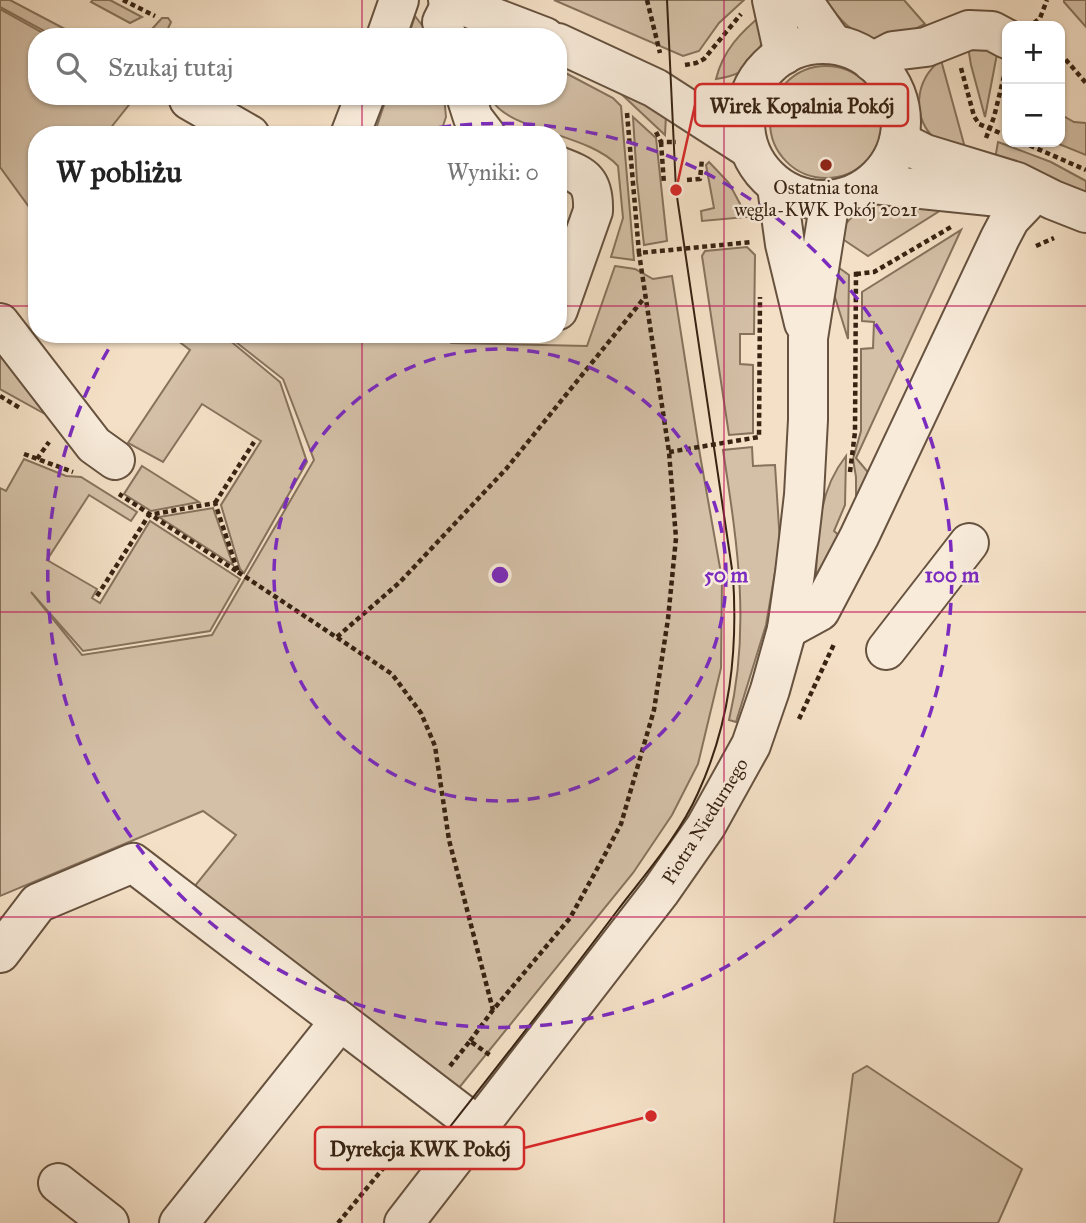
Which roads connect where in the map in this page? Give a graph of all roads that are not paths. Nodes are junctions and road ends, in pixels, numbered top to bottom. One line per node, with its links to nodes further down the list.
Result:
1 (399, 0): 6 (street)
2 (802, 0): 8 (street)
3 (760, 4): 11 (street)
4 (449, 13): 5 (street)
5 (484, 26)
6 (389, 28)
7 (1002, 36): 10 (street)
8 (833, 44): 11 (street); 12 (street)
9 (567, 47): 13 (street)
10 (926, 47): 12 (street); 14 (street)
11 (784, 55): 15 (street)
12 (872, 62): 14 (street)
13 (635, 77): 15 (street); 23 (street)
14 (897, 94): 22 (street)
15 (747, 100): 23 (street)
16 (198, 105): 19 (street)
17 (362, 105): 20 (street)
18 (469, 105): 21 (street)
19 (234, 126)
20 (353, 126)
21 (478, 126)
22 (899, 141): 25 (street); 28 (street)
23 (730, 153): 26 (street)
24 (567, 169): 29 (street)
25 (873, 184): 27 (street); 28 (street)
26 (777, 187): 27 (street); 31 (street, Piotra Niedurnego)
27 (830, 200): 31 (street, Piotra Niedurnego)
28 (1056, 204): 34 (street)
29 (567, 285)
30 (0, 323): 32 (street)
31 (808, 338): 34 (street, Piotra Niedurnego)
32 (115, 460)
33 (969, 543): 35 (street)
34 (787, 629): 38 (street, Piotra Niedurnego)
35 (886, 650)
36 (0, 953): 37 (street)
37 (340, 1021): 38 (street); 41 (street)
38 (479, 1127): 42 (street, Piotra Niedurnego)
39 (58, 1183): 40 (street)
40 (109, 1223)
41 (179, 1223)
42 (404, 1223)

